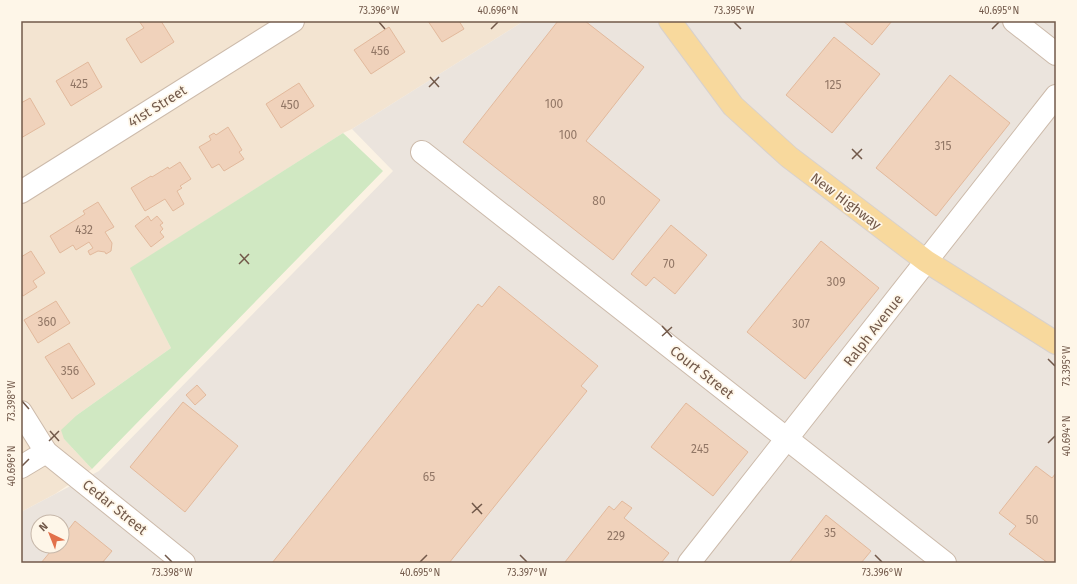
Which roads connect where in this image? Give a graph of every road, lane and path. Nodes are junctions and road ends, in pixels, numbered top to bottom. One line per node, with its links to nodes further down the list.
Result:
1 (293, 21): 7 (street, 41st Street)
2 (670, 21): 8 (main road, New Highway)
3 (1014, 21): 4 (street)
4 (1056, 54)
5 (1056, 96): 8 (street, Ralph Avenue)
6 (422, 152): 11 (street, Court Street)
7 (21, 192)
8 (926, 261): 9 (main road, New Highway); 11 (street, Ralph Avenue)
9 (1056, 343)
10 (21, 412): 12 (street, Cedar Street)
11 (787, 439): 15 (street, Ralph Avenue); 16 (street, Court Street)
12 (46, 452): 13 (street); 14 (street, Cedar Street)
13 (21, 467)
14 (184, 563)
15 (689, 563)
16 (945, 563)

